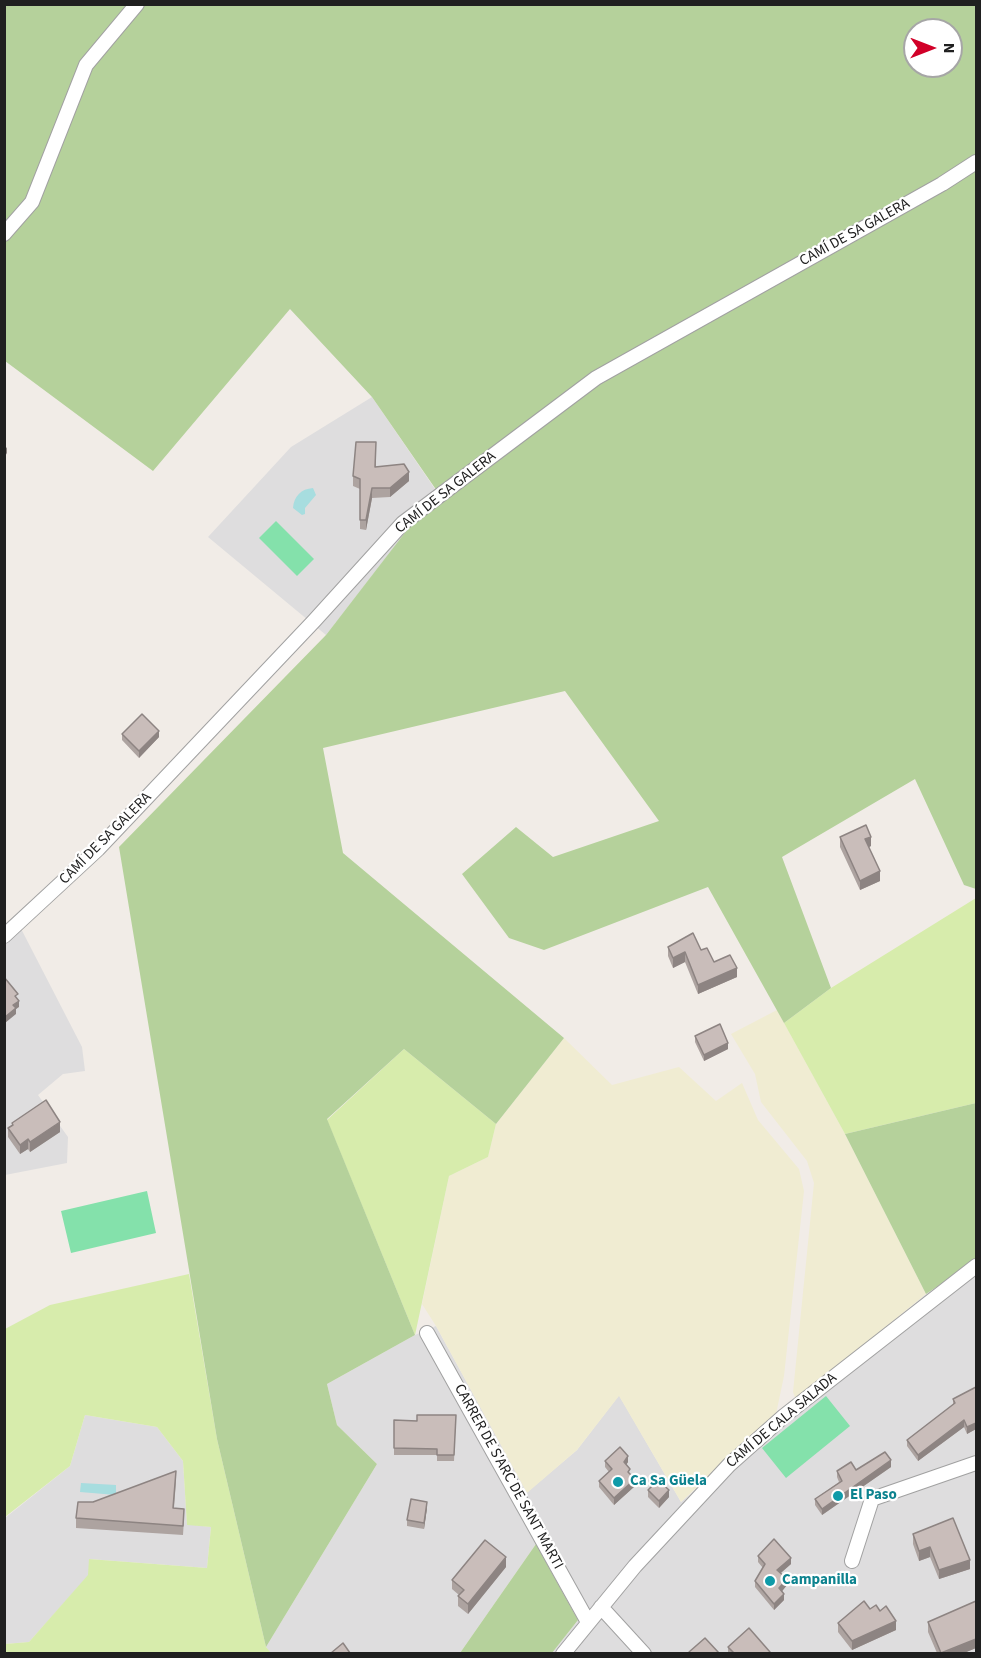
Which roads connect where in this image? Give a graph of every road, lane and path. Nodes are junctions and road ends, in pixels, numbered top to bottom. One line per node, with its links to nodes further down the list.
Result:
1 (137, 4): 3 (street)
2 (976, 162): 4 (street, CAMÍ DE SA GALERA)
3 (4, 234)
4 (4, 936)
5 (976, 1266): 9 (street, CAMÍ DE CALA SALADA)
6 (427, 1333): 10 (street, CARRER DE S'ARC DE SANT MARTI)
7 (976, 1463): 8 (street)
8 (852, 1561)
9 (601, 1607): 10 (street, CAMÍ DE CALA SALADA); 12 (street)
10 (588, 1622): 11 (street, CAMÍ DE CALA SALADA)
11 (563, 1653)
12 (644, 1653)

